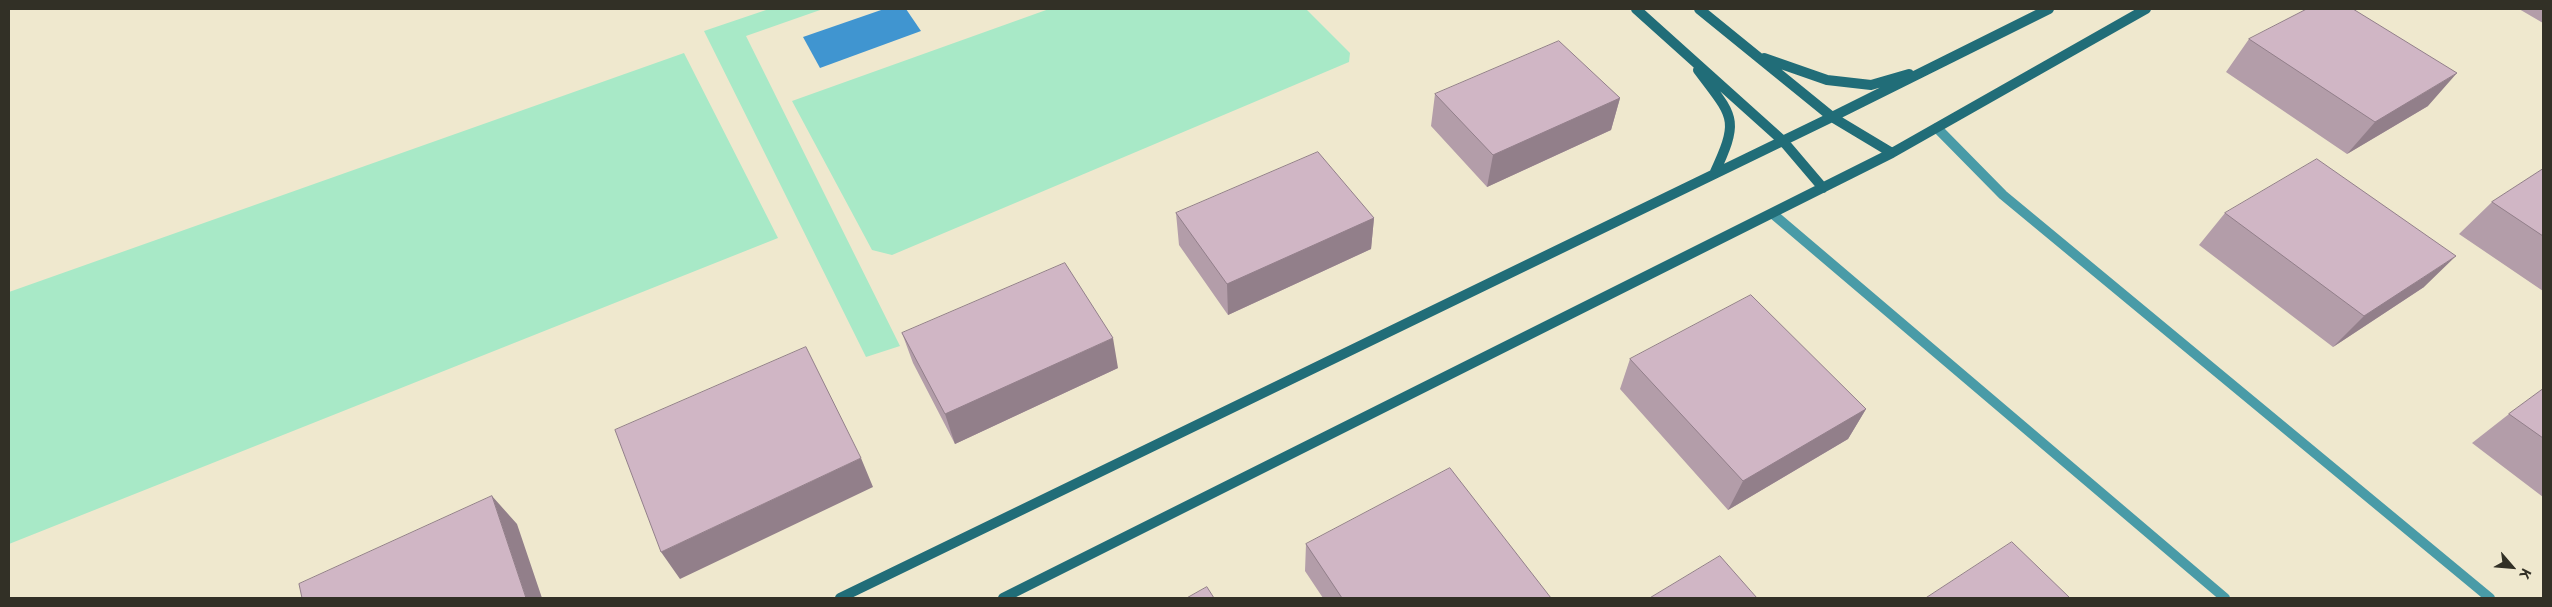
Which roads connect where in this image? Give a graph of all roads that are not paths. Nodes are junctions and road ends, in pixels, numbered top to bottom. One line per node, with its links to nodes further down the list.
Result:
1 (1636, 9): 5 (main road)
2 (1699, 9): 6 (main road)
3 (2049, 9): 7 (main road)
4 (2146, 9): 9 (main road)
5 (1687, 54): 10 (main road); 12 (main road)
6 (1757, 56): 7 (main road); 8 (main road)
7 (1934, 66): 8 (main road)
8 (1832, 117): 10 (main road); 11 (main road)
9 (1936, 128): 11 (main road); 18 (street)
10 (1783, 141): 12 (main road); 13 (main road)
11 (1892, 153): 13 (main road)
12 (1714, 174): 15 (main road)
13 (1822, 188): 14 (main road)
14 (1773, 214): 16 (main road); 17 (street)
15 (840, 598)
16 (1003, 598)
17 (2225, 598)
18 (2490, 598)

